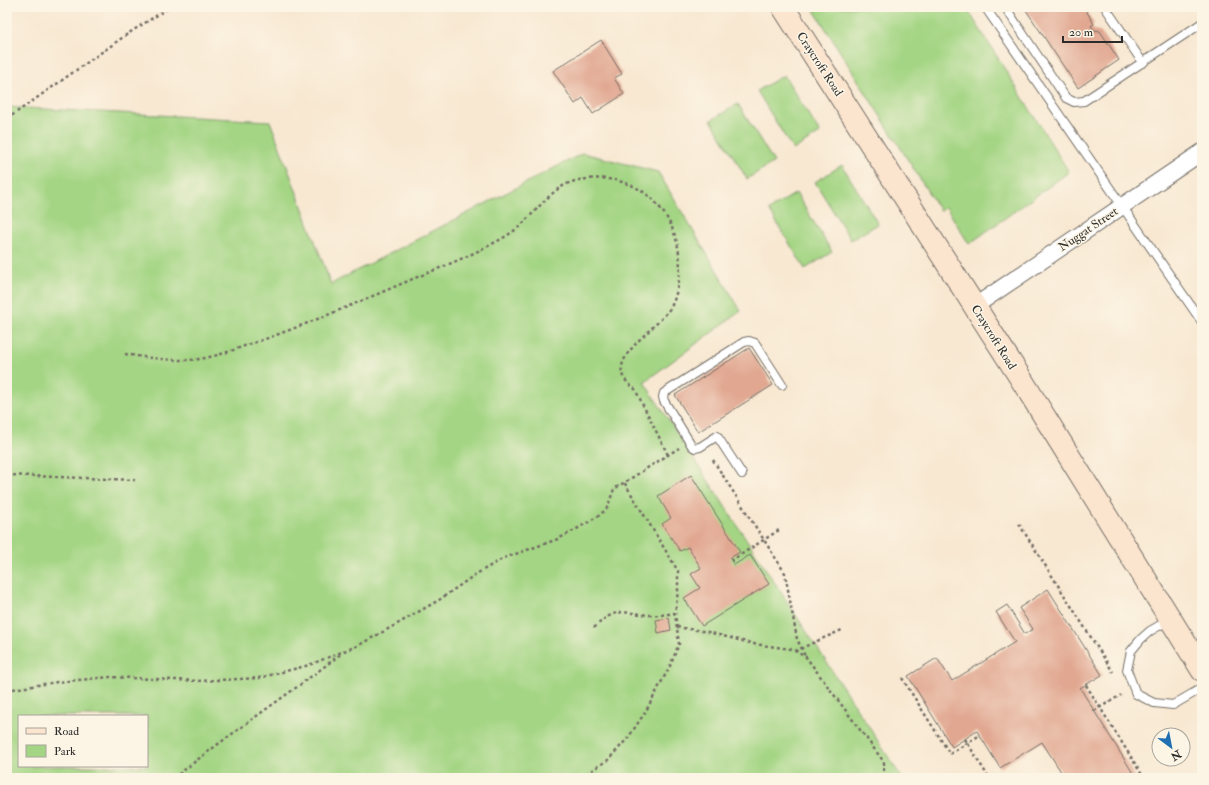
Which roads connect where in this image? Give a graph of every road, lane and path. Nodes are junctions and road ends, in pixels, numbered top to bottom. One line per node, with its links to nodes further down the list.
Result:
1 (170, 7): 8 (path)
2 (783, 7): 11 (street, Craycroft Road)
3 (985, 7): 10 (lane)
4 (1005, 7): 7 (lane)
5 (1105, 7): 7 (lane)
6 (1202, 23): 7 (lane)
7 (1143, 63)
8 (7, 119)
9 (1202, 152): 10 (street, Nuggat Street)
10 (1122, 206): 11 (street, Nuggat Street); 12 (lane)
11 (975, 306): 27 (street, Craycroft Road)
12 (1202, 322)
13 (125, 354): 16 (path)
14 (782, 385): 15 (lane)
15 (689, 442): 16 (path); 18 (lane)
16 (668, 455): 21 (path)
17 (713, 460): 24 (path)
18 (742, 474)
19 (7, 475): 20 (path)
20 (135, 480)
21 (624, 482): 26 (path); 32 (path)
22 (1020, 524): 36 (path)
23 (779, 530): 24 (path)
24 (764, 540): 25 (path); 31 (path)
25 (731, 561)
26 (675, 613): 28 (path); 29 (path)
27 (1170, 619): 35 (street, Craycroft Road); 39 (lane)
28 (677, 627): 33 (path); 47 (path)
29 (594, 628)
30 (844, 629): 31 (path)
31 (802, 648): 33 (path); 34 (path)
32 (346, 650): 40 (path); 48 (path)
33 (795, 651): 34 (path)
34 (806, 657): 49 (path)
35 (1202, 670)
36 (1113, 672)
37 (902, 678): 46 (path)
38 (1086, 685): 42 (path)
39 (1202, 688)
40 (7, 690)
41 (1121, 695): 42 (path)
42 (1100, 708): 43 (path); 51 (path)
43 (1094, 711)
44 (980, 735): 46 (path)
45 (965, 739): 46 (path)
46 (967, 743): 50 (path)
47 (581, 777)
48 (174, 778)
49 (881, 778)
50 (989, 778)
51 (1144, 778)

